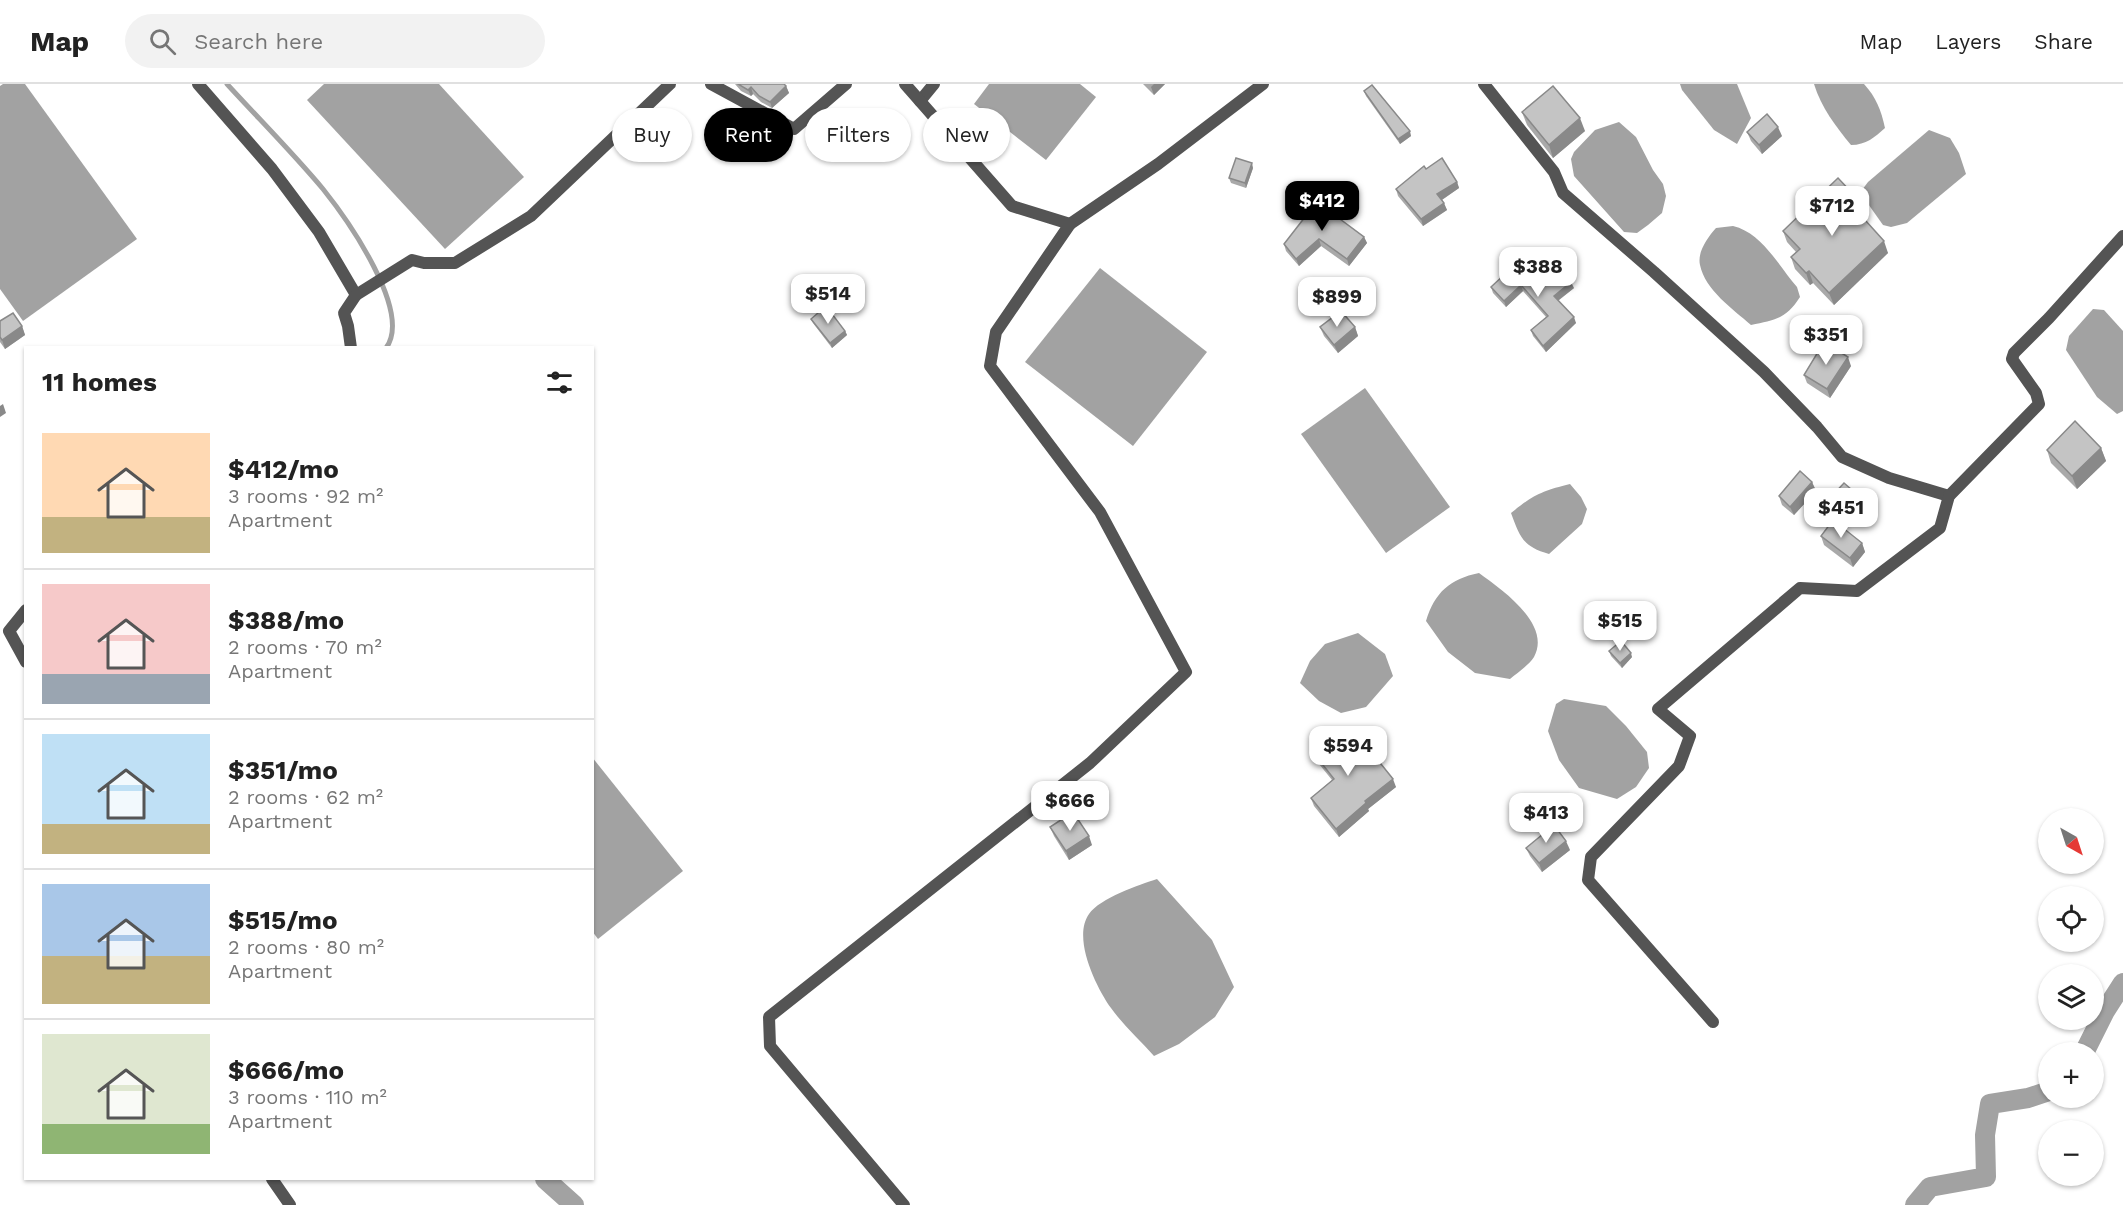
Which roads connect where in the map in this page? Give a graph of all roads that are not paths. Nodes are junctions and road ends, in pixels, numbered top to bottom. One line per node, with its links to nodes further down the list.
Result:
1 (198, 84): 12 (street)
2 (670, 84): 12 (street)
3 (711, 84): 4 (street)
4 (846, 84)
5 (905, 84): 9 (street)
6 (934, 84): 9 (street)
7 (1263, 84): 10 (street)
8 (1484, 84): 14 (street)
9 (920, 101): 10 (street)
10 (1070, 224): 20 (street)
11 (2123, 236): 14 (street)
12 (357, 295): 13 (street)
13 (351, 346)
14 (1949, 496): 17 (street)
15 (24, 612): 16 (street)
16 (24, 658)
17 (1713, 1022)
18 (273, 1180): 19 (street)
19 (290, 1205)
20 (904, 1205)

